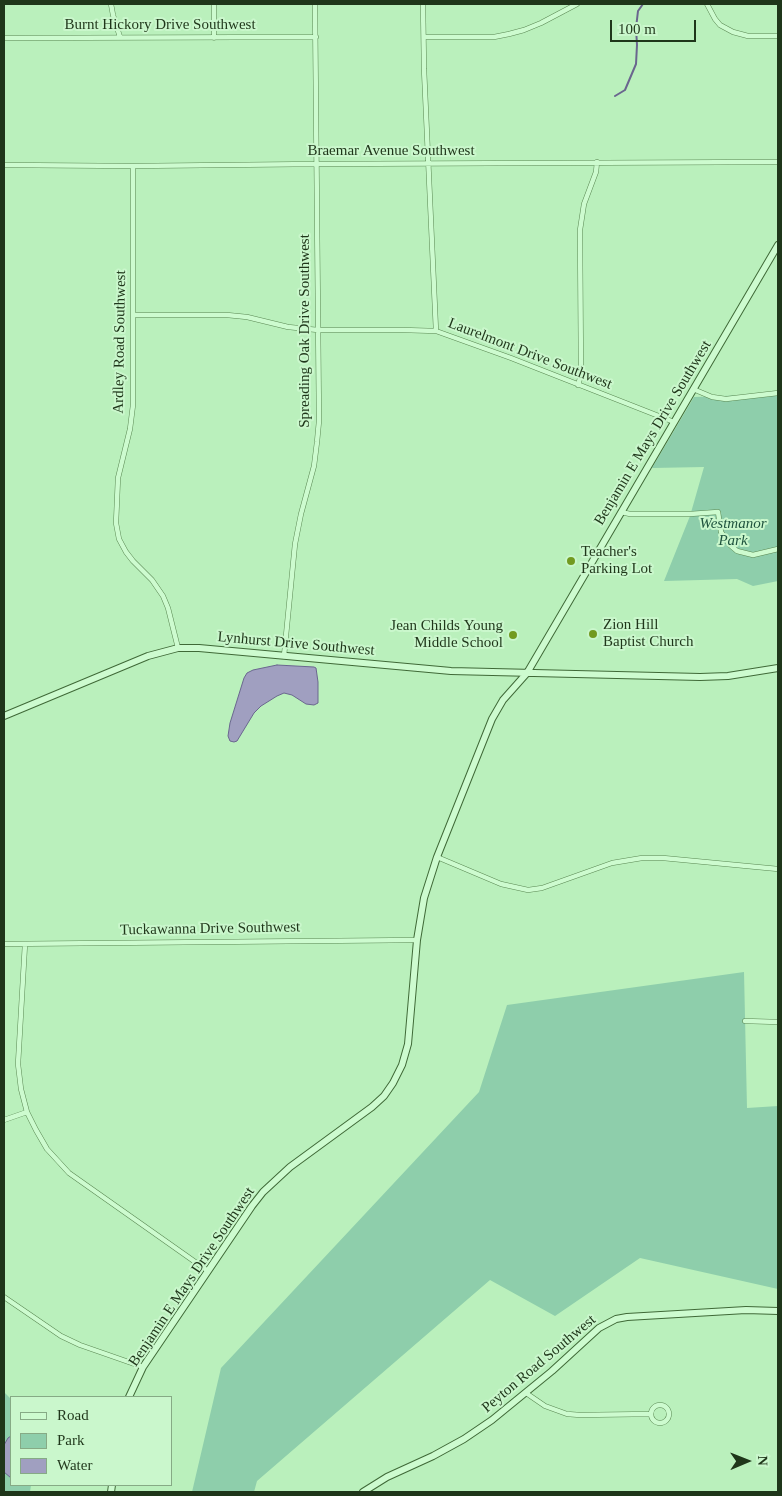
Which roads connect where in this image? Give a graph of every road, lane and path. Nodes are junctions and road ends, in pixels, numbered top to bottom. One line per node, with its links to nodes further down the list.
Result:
1 (112, 4): 8 (street)
2 (214, 4): 12 (street)
3 (315, 4): 9 (street, Spreading Oak Drive Southwest)
4 (423, 4): 10 (street)
5 (577, 4): 10 (street)
6 (707, 4): 7 (street)
7 (778, 36)
8 (120, 37): 11 (street, Burnt Hickory Drive Southwest); 12 (street, Burnt Hickory Drive Southwest)
9 (316, 37): 12 (street, Burnt Hickory Drive Southwest); 16 (street, Spreading Oak Drive Southwest)
10 (424, 37): 15 (street)
11 (4, 38)
12 (214, 38)
13 (597, 162): 14 (street, Braemar Avenue Southwest); 15 (street, Braemar Avenue Southwest); 23 (street)
14 (778, 162)
15 (429, 163): 16 (street, Braemar Avenue Southwest); 22 (street)
16 (316, 164): 18 (street, Braemar Avenue Southwest); 21 (street, Spreading Oak Drive Southwest)
17 (4, 165): 18 (street, Braemar Avenue Southwest)
18 (133, 166): 20 (street, Ardley Road Southwest)
19 (778, 245): 24 (street, Benjamin E Mays Drive Southwest)
20 (134, 315): 21 (street, Laurelmont Drive Southwest); 29 (street, Ardley Road Southwest)
21 (318, 330): 22 (street, Laurelmont Drive Southwest); 30 (street, Spreading Oak Drive Southwest)
22 (436, 331): 23 (street, Laurelmont Drive Southwest)
23 (578, 385): 26 (street, Laurelmont Drive Southwest)
24 (694, 389): 25 (street); 26 (street, Benjamin E Mays Drive Southwest)
25 (778, 393)
26 (674, 422): 27 (street, Benjamin E Mays Drive Southwest)
27 (621, 512): 28 (street); 32 (street, Benjamin E Mays Drive Southwest)
28 (778, 549)
29 (178, 648): 30 (street, Lynhurst Drive Southwest); 33 (street, Lynhurst Drive Southwest)
30 (284, 656): 32 (street, Lynhurst Drive Southwest)
31 (778, 668): 32 (street, Lynhurst Drive Southwest)
32 (526, 672): 34 (street, Benjamin E Mays Drive Southwest)
33 (4, 713)
34 (437, 857): 35 (street); 36 (street, Benjamin E Mays Drive Southwest)
35 (778, 869)
36 (417, 940): 38 (street, Tuckawanna Drive Southwest); 43 (street, Benjamin E Mays Drive Southwest)
37 (4, 944): 38 (street, Tuckawanna Drive Southwest)
38 (25, 944): 41 (street)
39 (745, 1021): 40 (street)
40 (778, 1022)
41 (27, 1112): 42 (street); 43 (street)
42 (4, 1120)
43 (208, 1271): 46 (street, Benjamin E Mays Drive Southwest)
44 (4, 1297): 46 (street)
45 (778, 1311): 47 (street, Peyton Road Southwest)
46 (143, 1367): 48 (street, Benjamin E Mays Drive Southwest)
47 (526, 1393): 49 (street); 50 (street, Peyton Road Southwest)
48 (129, 1396)
49 (651, 1414): 49 (street)
50 (363, 1492)

